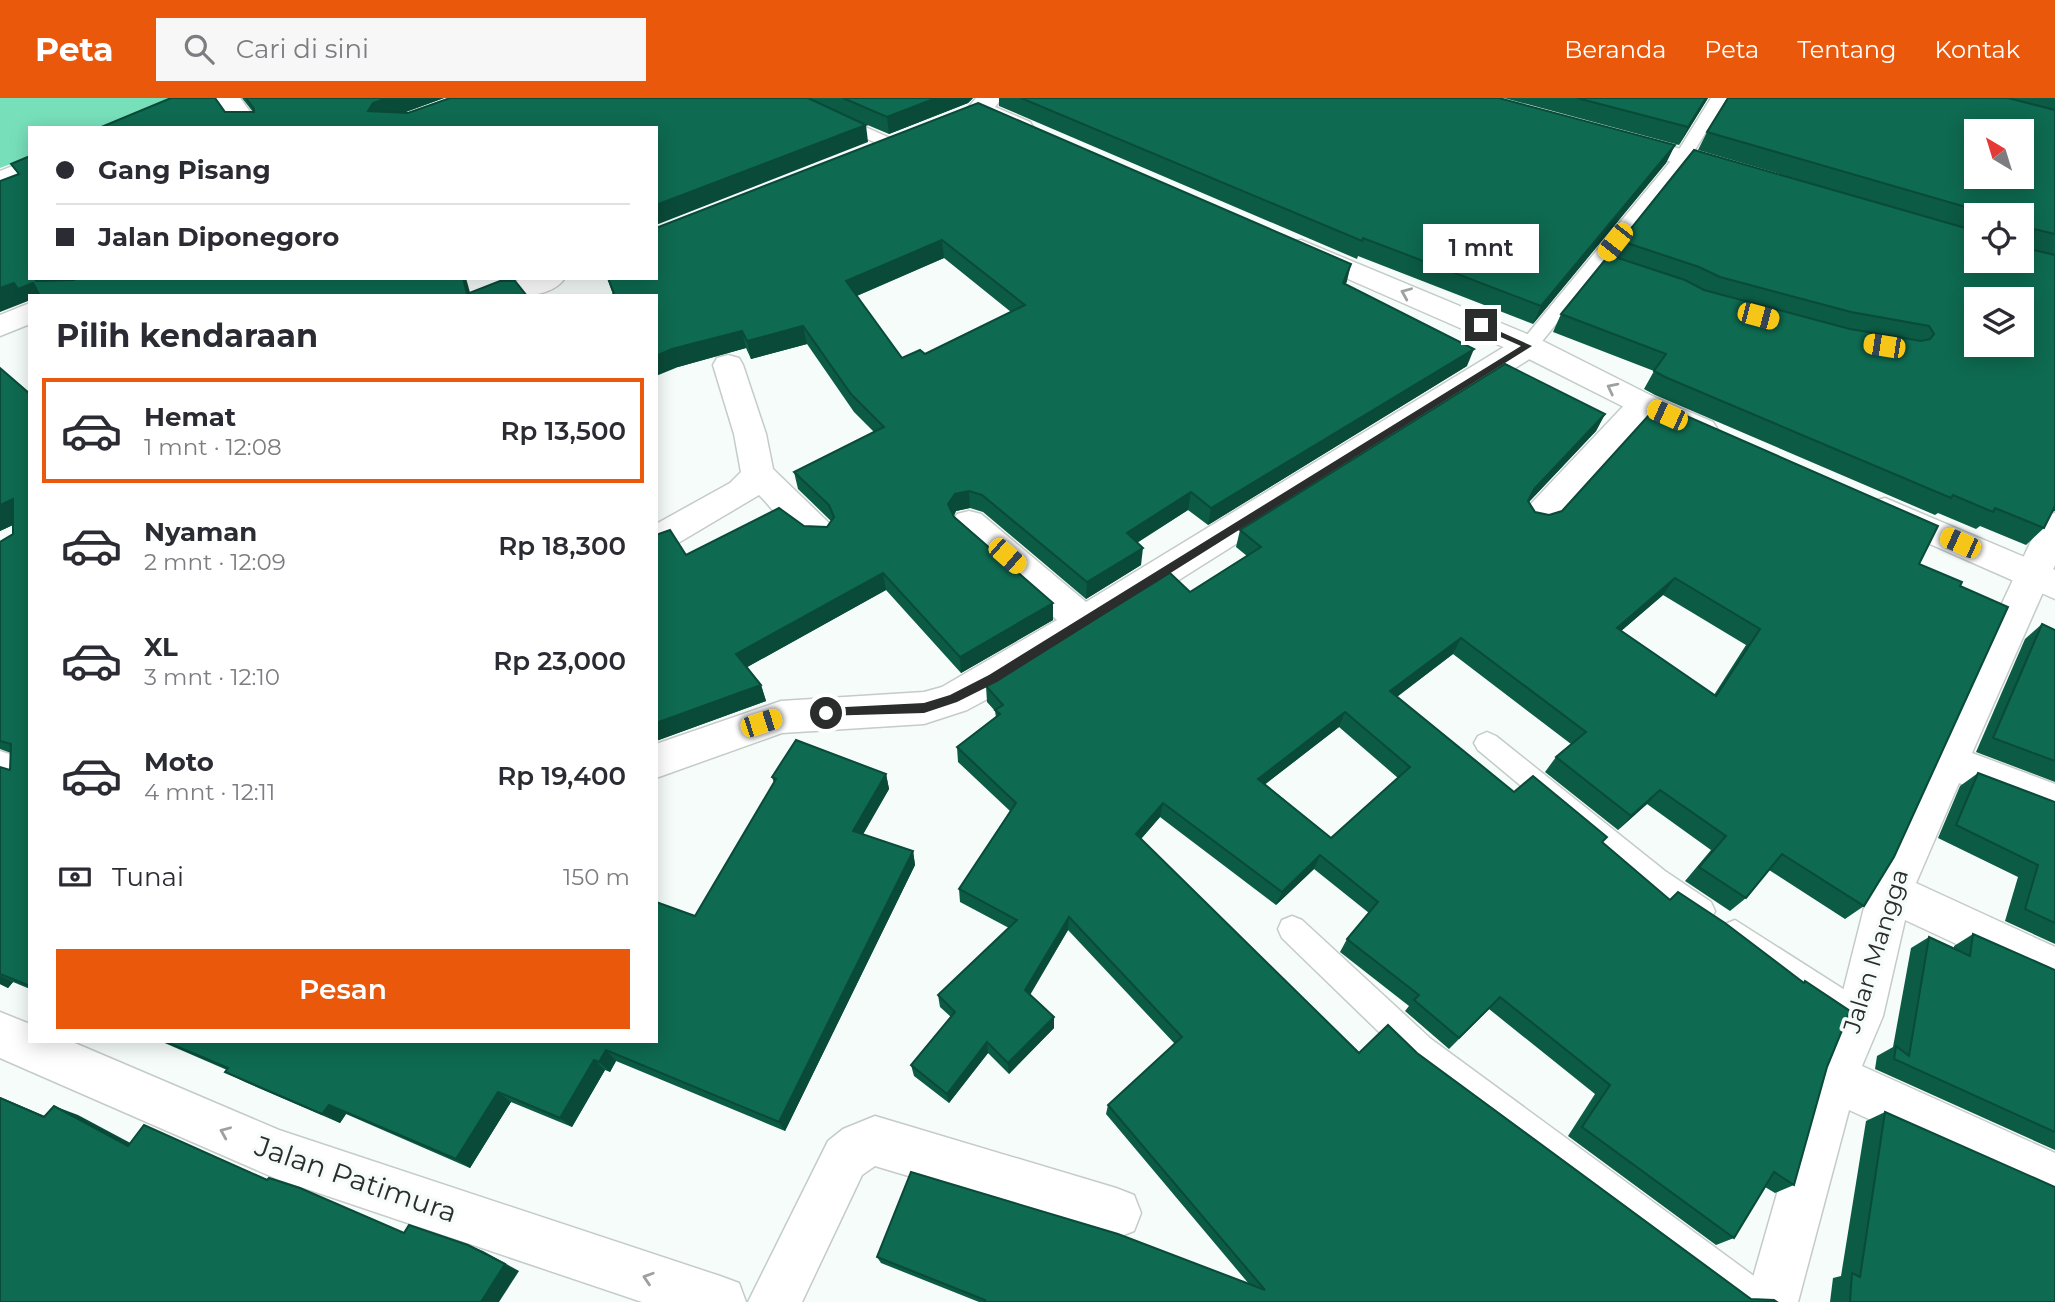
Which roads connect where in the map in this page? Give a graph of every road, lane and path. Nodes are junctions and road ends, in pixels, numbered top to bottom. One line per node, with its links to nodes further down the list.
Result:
1 (228, 98): 5 (main road)
2 (787, 98): 9 (lane)
3 (1719, 98): 10 (lane)
4 (975, 109): 8 (main road)
5 (249, 126)
6 (1591, 132): 10 (main road)
7 (918, 135): 9 (main road)
8 (1043, 136)
9 (893, 145): 11 (main road)
10 (1682, 158): 13 (main road); 20 (lane)
11 (856, 160)
12 (28, 168): 14 (main road)
13 (1763, 178)
14 (0, 181)
15 (1272, 235): 20 (main road, one-way to 15)
16 (546, 280): 17 (main road)
17 (508, 294)
18 (28, 313): 19 (main road)
19 (0, 327)
20 (1528, 346): 22 (main road, one-way to 20); 32 (main road)
21 (728, 365): 24 (main road)
22 (1643, 404): 23 (main road); 26 (main road)
23 (1731, 443)
24 (759, 475): 29 (main road); 30 (main road)
25 (1857, 498): 31 (main road)
26 (1539, 517)
27 (969, 523): 32 (main road)
28 (2055, 526): 31 (main road, Jalan Mangga)
29 (818, 533)
30 (658, 539)
31 (2044, 580): 35 (main road, Jalan Mangga)
32 (1084, 622): 34 (main road)
33 (1488, 743): 42 (lane)
34 (658, 760)
35 (1947, 761): 38 (main road); 39 (main road, Jalan Mangga)
36 (0, 762): 37 (lane)
37 (28, 771)
38 (2055, 802)
39 (1890, 892): 41 (main road); 42 (main road, Jalan Mangga)
40 (1292, 929): 49 (lane)
41 (2055, 969)
42 (1860, 1016): 44 (main road, Jalan Mangga)
43 (0, 1035): 47 (main road, Jalan Patimura, one-way to 43)
44 (1834, 1077): 45 (main road); 50 (main road, Jalan Mangga)
45 (2055, 1179)
46 (1116, 1213): 48 (main road)
47 (715, 1301)
48 (774, 1302)
49 (1761, 1302)
50 (1772, 1302)

